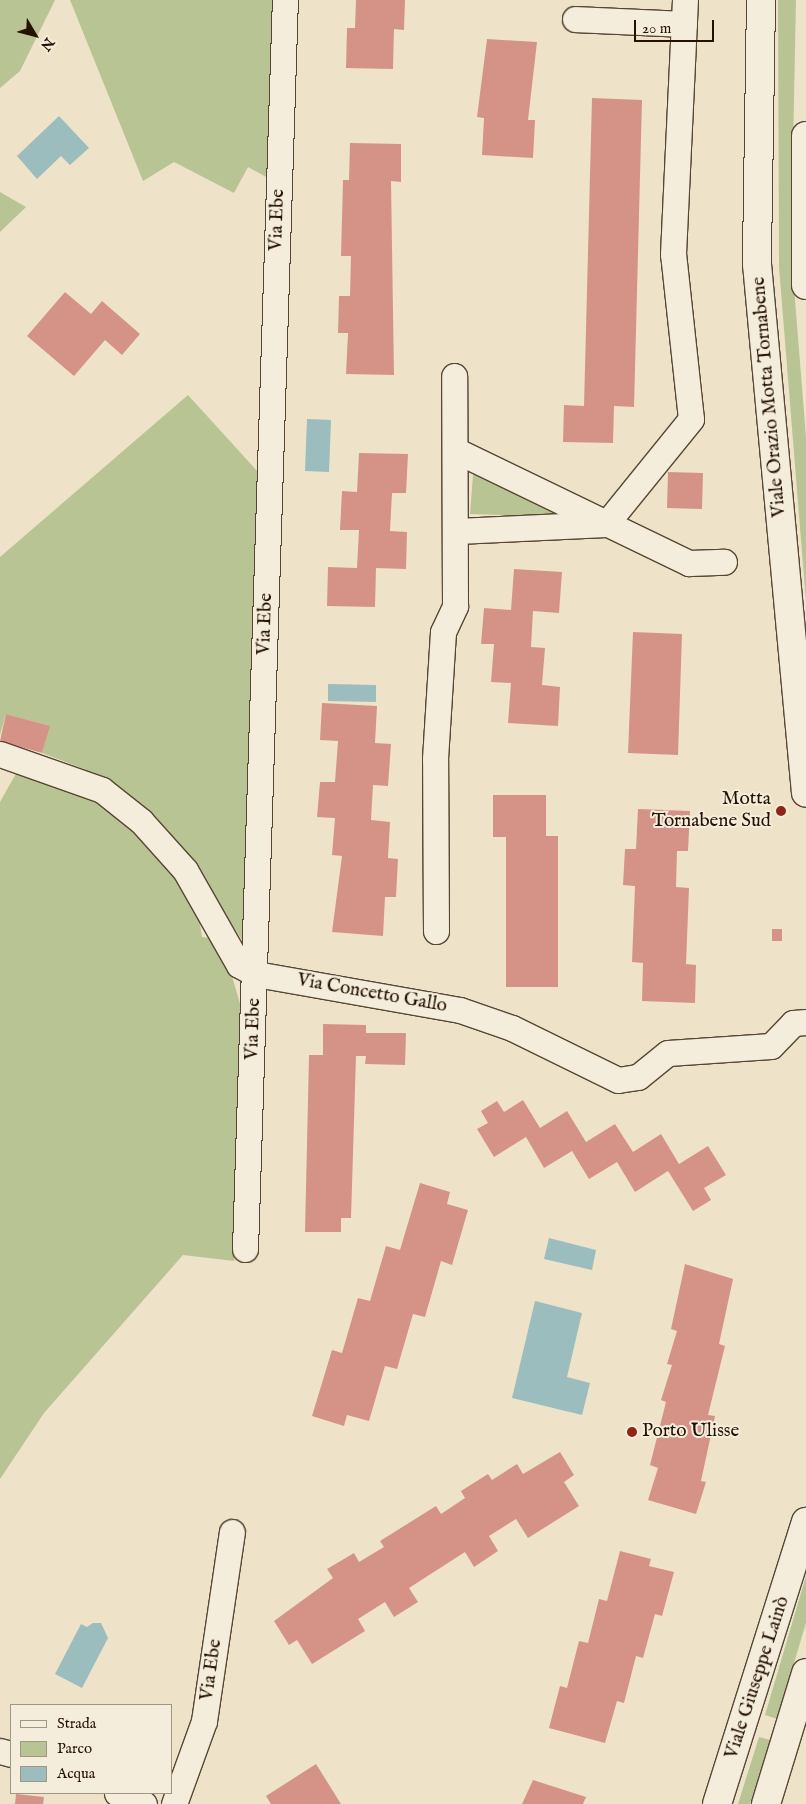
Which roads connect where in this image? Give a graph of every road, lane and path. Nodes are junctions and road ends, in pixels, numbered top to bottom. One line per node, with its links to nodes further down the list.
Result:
1 (285, 0): 15 (street, Via Ebe)
2 (761, 0): 13 (main road, Viale Orazio Motta Tornabene)
3 (684, 12): 4 (street); 9 (street)
4 (575, 19)
5 (806, 136): 6 (main road)
6 (806, 285)
7 (454, 376): 8 (street)
8 (457, 451): 9 (street); 10 (street)
9 (606, 524): 10 (street); 11 (street)
10 (457, 530): 14 (street)
11 (724, 562)
12 (0, 754): 15 (street, Via Concetto Gallo)
13 (806, 793)
14 (436, 931)
15 (256, 974): 16 (street, Via Concetto Gallo); 17 (street, Via Ebe)
16 (806, 1022)
17 (246, 1249)
18 (806, 1522): 24 (main road, Viale Giuseppe Lainò)
19 (232, 1532): 23 (street, Via Ebe)
20 (806, 1673): 25 (main road)
21 (119, 1794): 22 (street)
22 (144, 1804)
23 (174, 1804)
24 (718, 1804)
25 (766, 1804)

